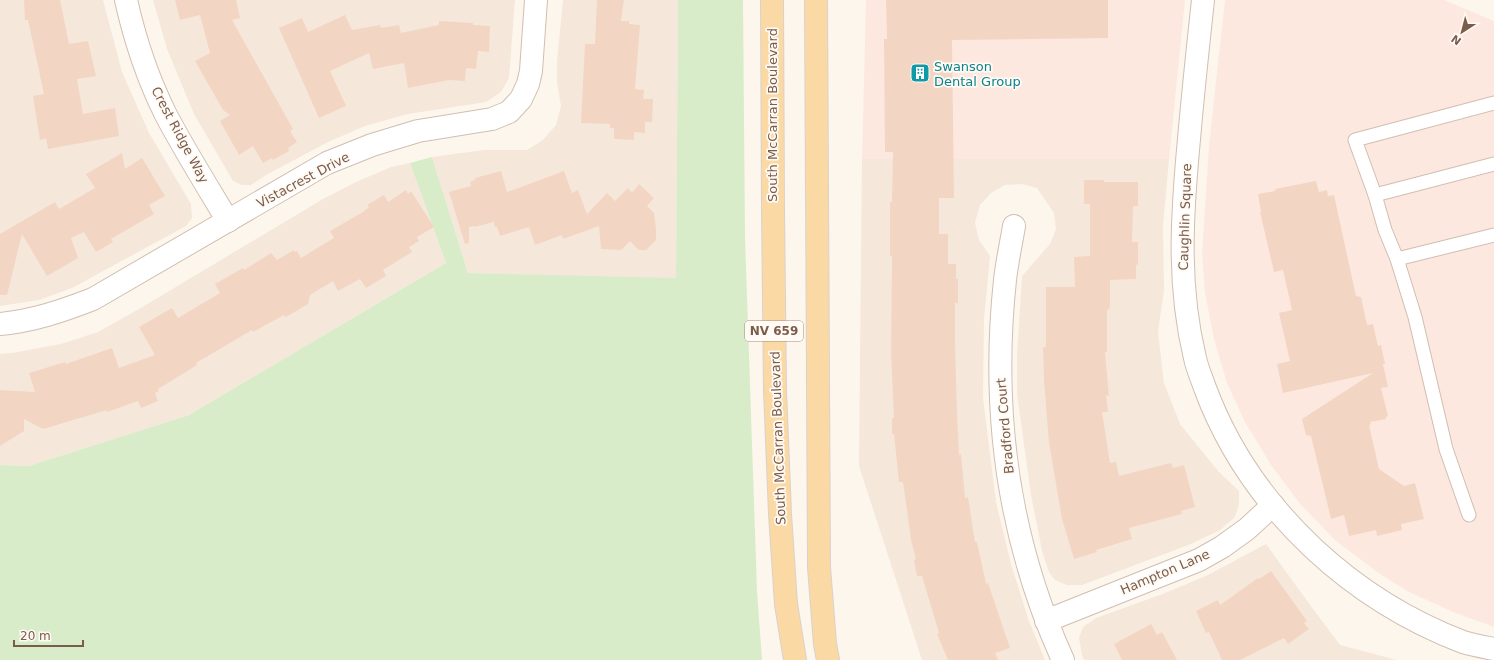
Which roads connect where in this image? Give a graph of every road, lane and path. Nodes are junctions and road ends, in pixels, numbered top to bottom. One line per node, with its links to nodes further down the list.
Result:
1 (126, 0): 9 (street, Crest Ridge Way)
2 (536, 0): 9 (street, Vistacrest Drive)
3 (772, 0): 18 (main road, South McCarran Boulevard / NV 659)
4 (816, 0): 19 (main road, NV 659)
5 (1203, 0): 14 (street, Caughlin Square)
6 (1494, 103): 8 (lane)
7 (1494, 164): 8 (lane)
8 (1375, 195): 12 (lane)
9 (228, 221): 13 (street, Vistacrest Drive)
10 (1014, 226): 16 (street, Bradford Court)
11 (1494, 235): 12 (lane)
12 (1397, 259): 15 (lane)
13 (0, 324)
14 (1273, 505): 16 (street, Hampton Lane); 17 (street, Caughlin Square)
15 (1469, 514)
16 (1046, 621): 20 (street, Bradford Court)
17 (1494, 649)
18 (795, 660)
19 (828, 660)
20 (1063, 660)

